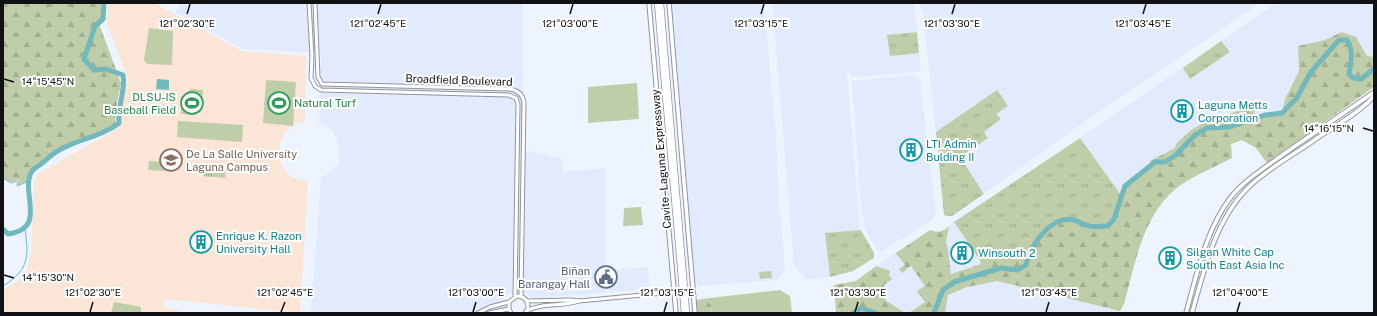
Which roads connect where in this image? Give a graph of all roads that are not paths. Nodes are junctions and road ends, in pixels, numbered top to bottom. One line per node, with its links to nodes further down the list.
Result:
1 (309, 3): 12 (street, Broadfield Boulevard)
2 (315, 3): 13 (street, Broadfield Boulevard)
3 (649, 3): 11 (main road)
4 (657, 3): 9 (highway, Cavite–Laguna Expressway)
5 (661, 3): 9 (highway, Cavite–Laguna Expressway)
6 (669, 3): 25 (main road)
7 (1374, 92): 26 (main road)
8 (1374, 96): 27 (main road)
9 (671, 149): 10 (highway, Cavite–Laguna Expressway)
10 (673, 164): 23 (highway, Cavite–Laguna Expressway); 24 (highway, Cavite–Laguna Expressway)
11 (674, 292): 15 (street); 22 (main road)
12 (515, 297): 13 (street); 16 (street)
13 (521, 297): 14 (street)
14 (527, 301): 15 (street); 18 (street)
15 (579, 301): 18 (street)
16 (509, 302): 17 (street); 19 (street)
17 (509, 309): 20 (street); 21 (street)
18 (526, 312)
19 (478, 313)
20 (489, 313)
21 (511, 313)
22 (676, 313)
23 (684, 313)
24 (687, 313)
25 (695, 313)
26 (1186, 313)
27 (1192, 313)

